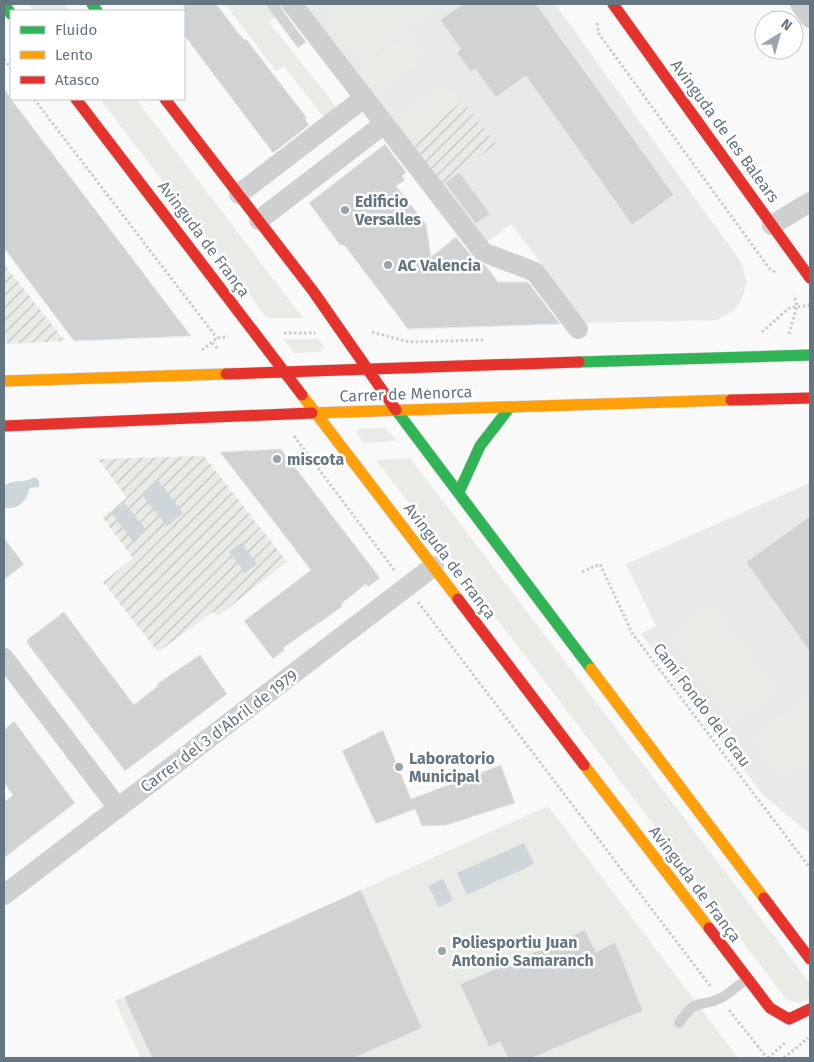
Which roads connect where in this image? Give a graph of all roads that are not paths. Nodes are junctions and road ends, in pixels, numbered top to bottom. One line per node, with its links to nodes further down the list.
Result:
1 (292, 4): 5 (street)
2 (612, 4): 12 (main road, Avinguda de les Balears)
3 (800, 4): 4 (street)
4 (810, 18)
5 (364, 98): 8 (street); 9 (street)
6 (77, 100): 17 (main road, Avinguda de França)
7 (166, 100): 9 (main road)
8 (384, 124): 11 (street); 14 (street)
9 (239, 194): 11 (main road)
10 (810, 202): 12 (street)
11 (259, 220): 16 (main road)
12 (772, 225): 13 (main road, Avinguda de les Balears)
13 (810, 278)
14 (578, 329)
15 (810, 355): 16 (main road, Carrer de Menorca)
16 (369, 369): 17 (main road, Carrer de Menorca); 21 (main road)
17 (286, 373): 18 (main road, Carrer de Menorca); 22 (main road, Avinguda de França)
18 (4, 381)
19 (810, 398): 20 (main road, Carrer de Menorca)
20 (510, 407): 21 (main road, Carrer de Menorca); 24 (main road)
21 (396, 410): 22 (main road, Carrer de Menorca); 24 (main road)
22 (317, 413): 23 (main road, Carrer de Menorca); 25 (main road, Avinguda de França)
23 (4, 426)
24 (459, 492): 29 (main road)
25 (434, 566): 27 (street, Carrer del 3 d'Abril de 1979); 30 (main road, Avinguda de França)
26 (4, 658): 27 (street)
27 (118, 808): 28 (street, Carrer del 3 d'Abril de 1979)
28 (4, 895)
29 (810, 959)
30 (747, 979): 31 (main road, Avinguda de França); 32 (lane)
31 (810, 1009)
32 (679, 1023)

